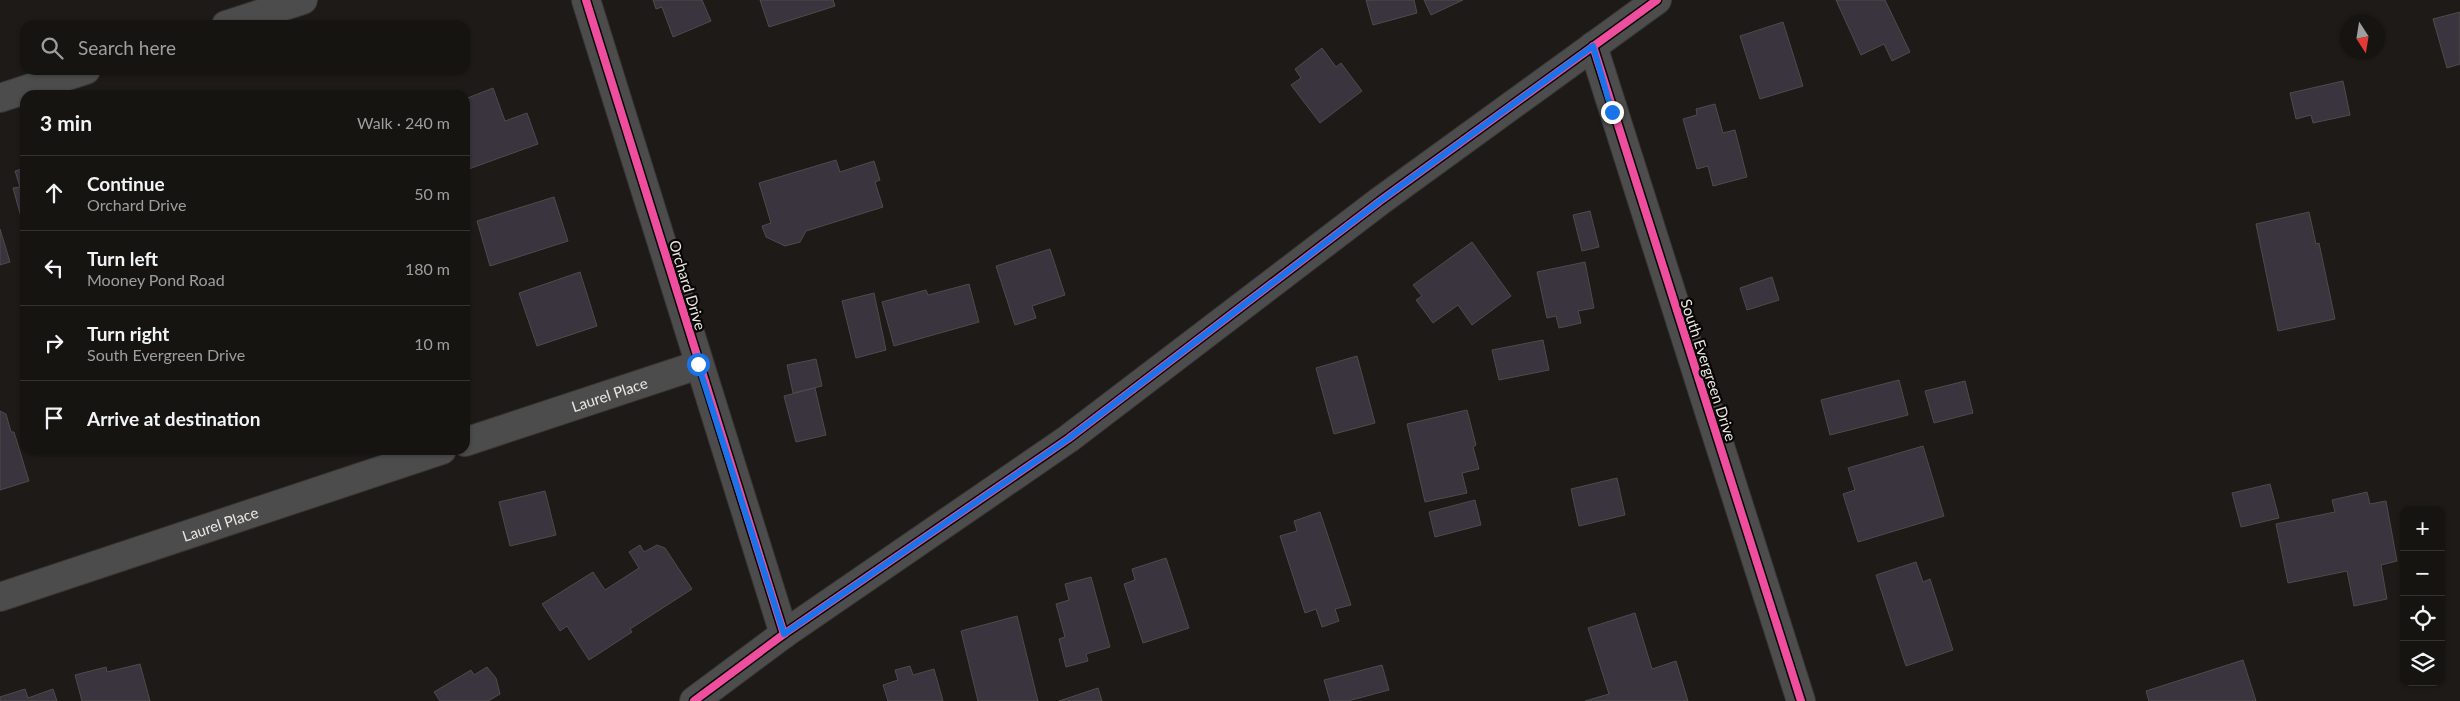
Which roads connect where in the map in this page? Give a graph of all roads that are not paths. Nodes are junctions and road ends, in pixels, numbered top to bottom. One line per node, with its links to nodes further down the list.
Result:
1 (304, 0): 4 (street)
2 (586, 0): 10 (street, Orchard Drive)
3 (1657, 0): 5 (street)
4 (242, 20)
5 (1593, 46): 14 (street); 16 (street, South Evergreen Drive)
6 (71, 75): 7 (street)
7 (25, 90)
8 (20, 91): 9 (street)
9 (0, 98)
10 (698, 364): 11 (street, Laurel Place); 14 (street, Orchard Drive)
11 (470, 440)
12 (427, 455): 13 (street, Laurel Place)
13 (0, 597)
14 (784, 634): 15 (street)
15 (694, 701)
16 (1801, 701)

